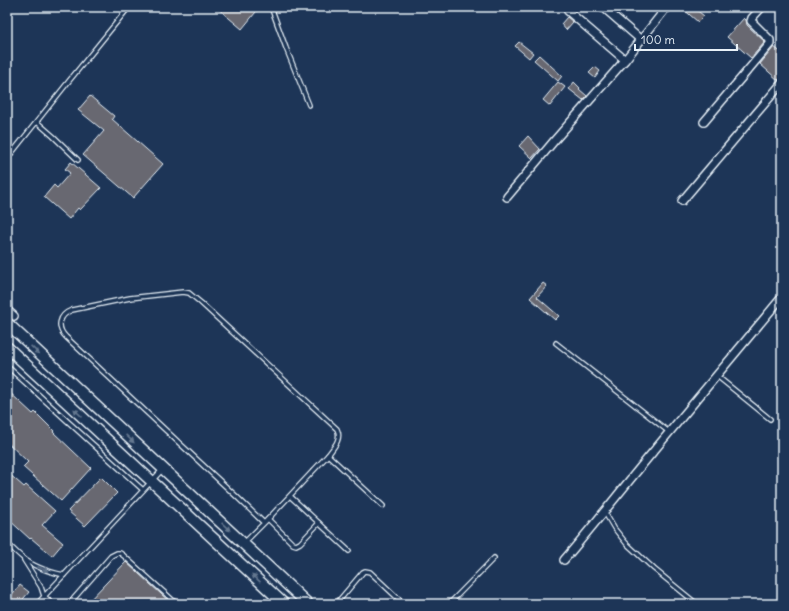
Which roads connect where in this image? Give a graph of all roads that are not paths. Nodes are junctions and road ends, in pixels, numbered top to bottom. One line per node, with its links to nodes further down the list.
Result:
1 (129, 7): 11 (lane)
2 (271, 7): 10 (lane)
3 (603, 7): 7 (street)
4 (667, 7): 7 (street)
5 (762, 7): 12 (street)
6 (568, 11): 8 (street)
7 (641, 40): 8 (street)
8 (625, 60): 15 (street)
9 (782, 83): 16 (street)
10 (309, 105)
11 (37, 122): 13 (lane); 14 (lane)
12 (704, 122)
13 (7, 159)
14 (78, 160)
15 (507, 197)
16 (682, 201)
17 (782, 297): 23 (street)
18 (7, 310): 19 (street)
19 (11, 320): 27 (main road, one-way to 27)
20 (556, 343): 25 (lane)
21 (7, 347): 28 (main road, one-way to 21)
22 (7, 366): 29 (lane)
23 (717, 376): 24 (lane); 25 (street)
24 (770, 419)
25 (669, 432): 32 (street)
26 (328, 455): 30 (lane); 31 (lane); 34 (lane)
27 (162, 469): 28 (lane); 37 (main road, one-way to 37)
28 (152, 481): 29 (lane); 48 (main road, one-way to 28)
29 (143, 490): 42 (lane)
30 (290, 496): 33 (lane); 35 (lane)
31 (383, 506)
32 (604, 511): 41 (street); 53 (lane)
33 (268, 519): 34 (lane); 35 (lane)
34 (264, 523): 37 (lane)
35 (319, 523): 38 (lane)
36 (7, 543): 40 (lane)
37 (243, 543): 49 (main road)
38 (349, 551)
39 (494, 558): 52 (lane)
40 (24, 559): 42 (lane, one-way to 42); 43 (lane)
41 (564, 560)
42 (64, 575): 43 (lane)
43 (44, 596): 44 (lane); 45 (lane)
44 (37, 604)
45 (52, 604)
46 (69, 604): 47 (lane)
47 (176, 604)
48 (284, 604)
49 (308, 604)
50 (336, 604): 51 (lane)
51 (404, 604)
52 (449, 604)
53 (697, 604)

